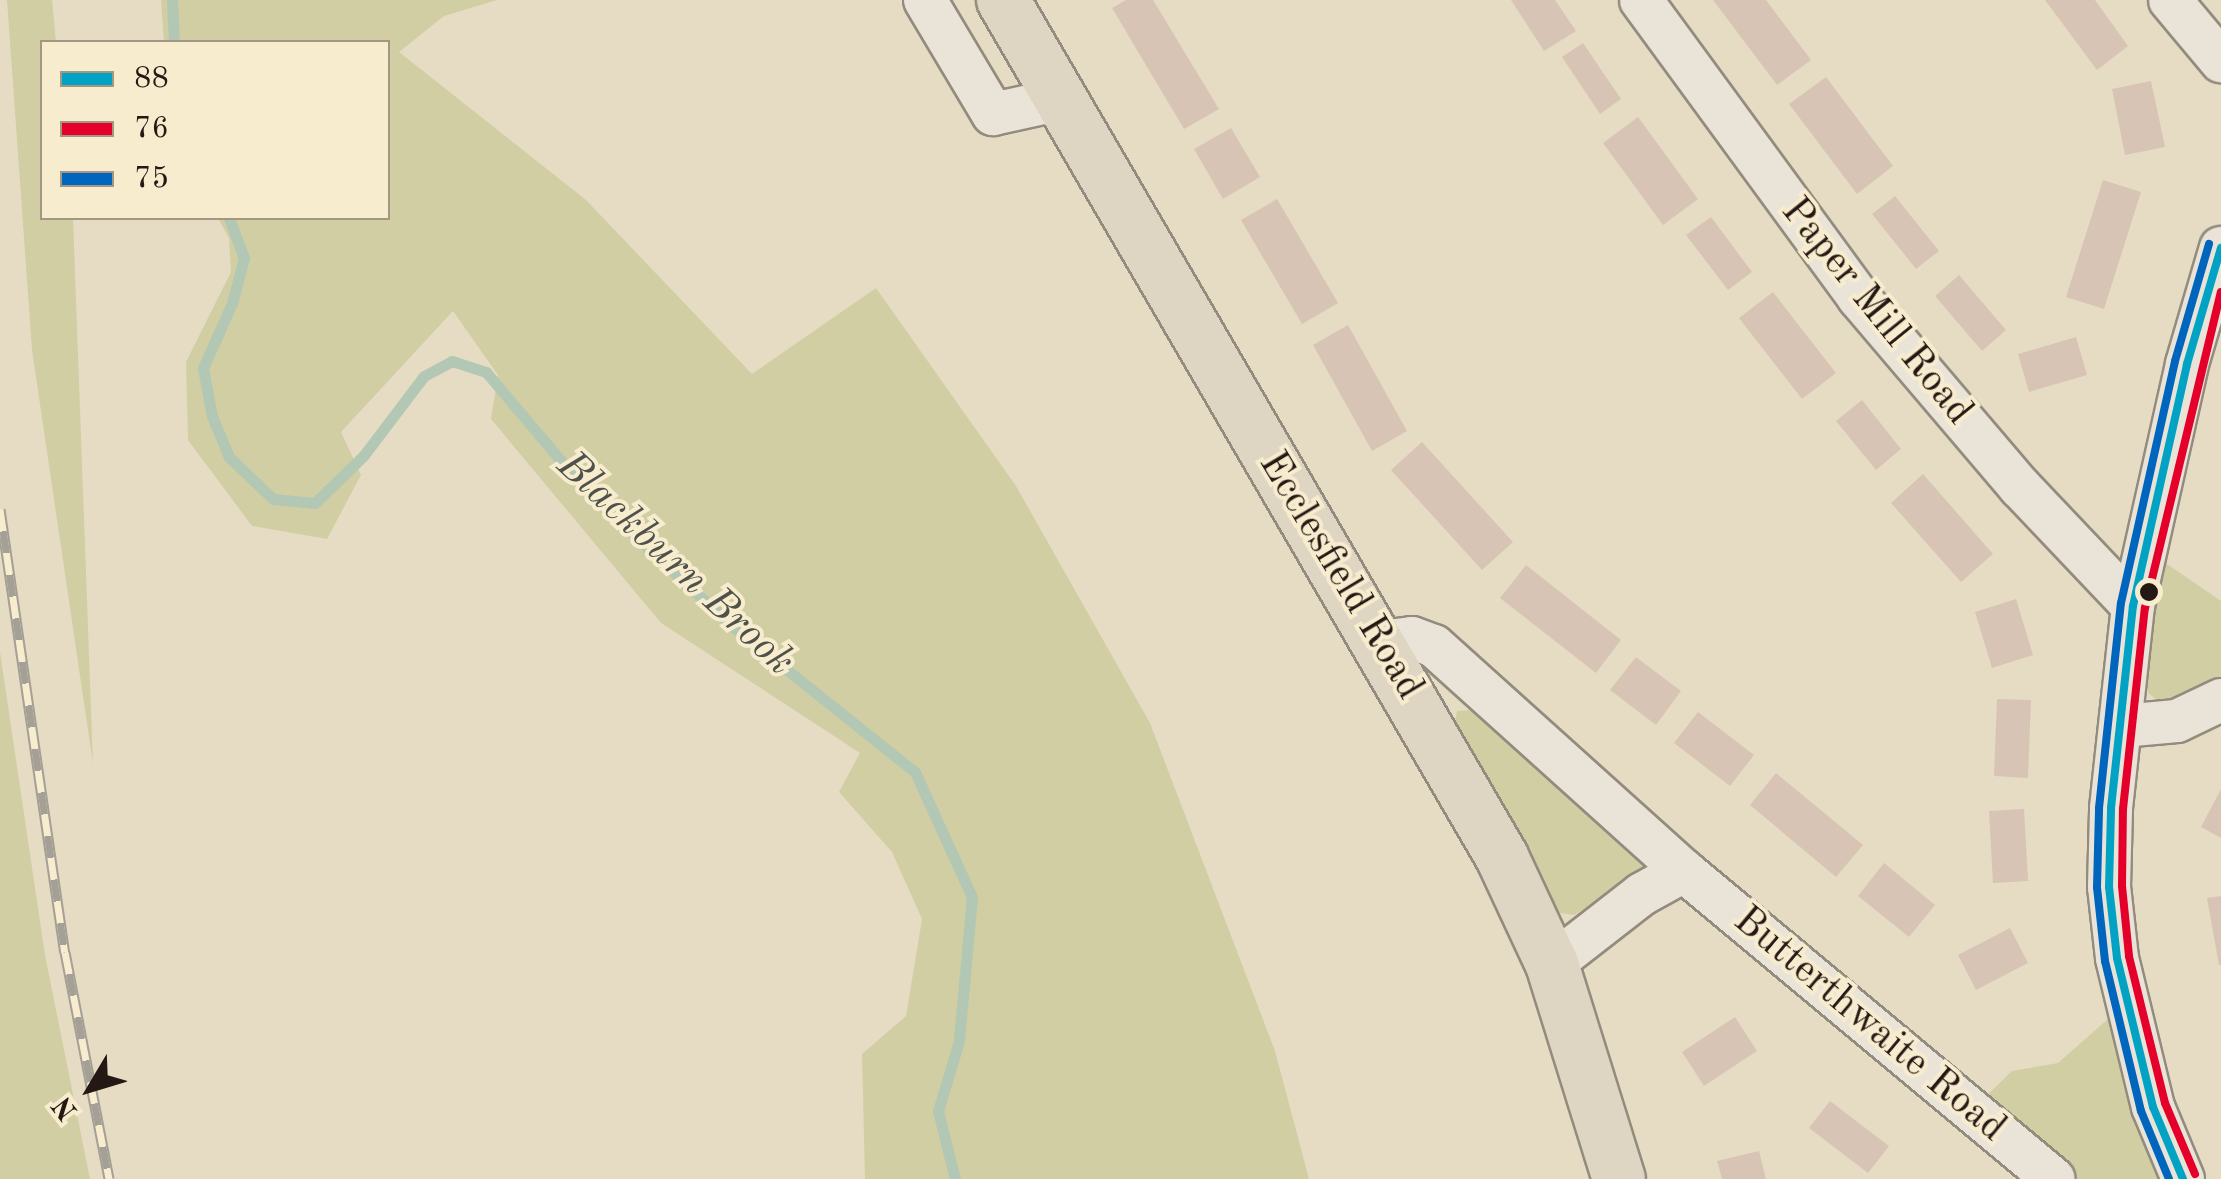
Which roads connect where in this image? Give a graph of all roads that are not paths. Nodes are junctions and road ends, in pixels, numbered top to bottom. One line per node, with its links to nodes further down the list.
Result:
1 (925, 0): 6 (street)
2 (1003, 0): 6 (main road, Ecclesfield Road)
3 (1641, 0): 8 (street, Paper Mill Road)
4 (2170, 0): 5 (street)
5 (2221, 61)
6 (1061, 99): 9 (main road, Ecclesfield Road)
7 (2221, 248): 8 (street)
8 (2133, 606): 11 (street)
9 (1380, 642): 12 (street, Butterthwaite Road); 13 (main road, Ecclesfield Road)
10 (2221, 700): 11 (street)
11 (2122, 726): 16 (street)
12 (1684, 870): 13 (street); 15 (street, Butterthwaite Road)
13 (1552, 964): 14 (main road, Ecclesfield Road)
14 (1619, 1179)
15 (2054, 1179)
16 (2183, 1179)

